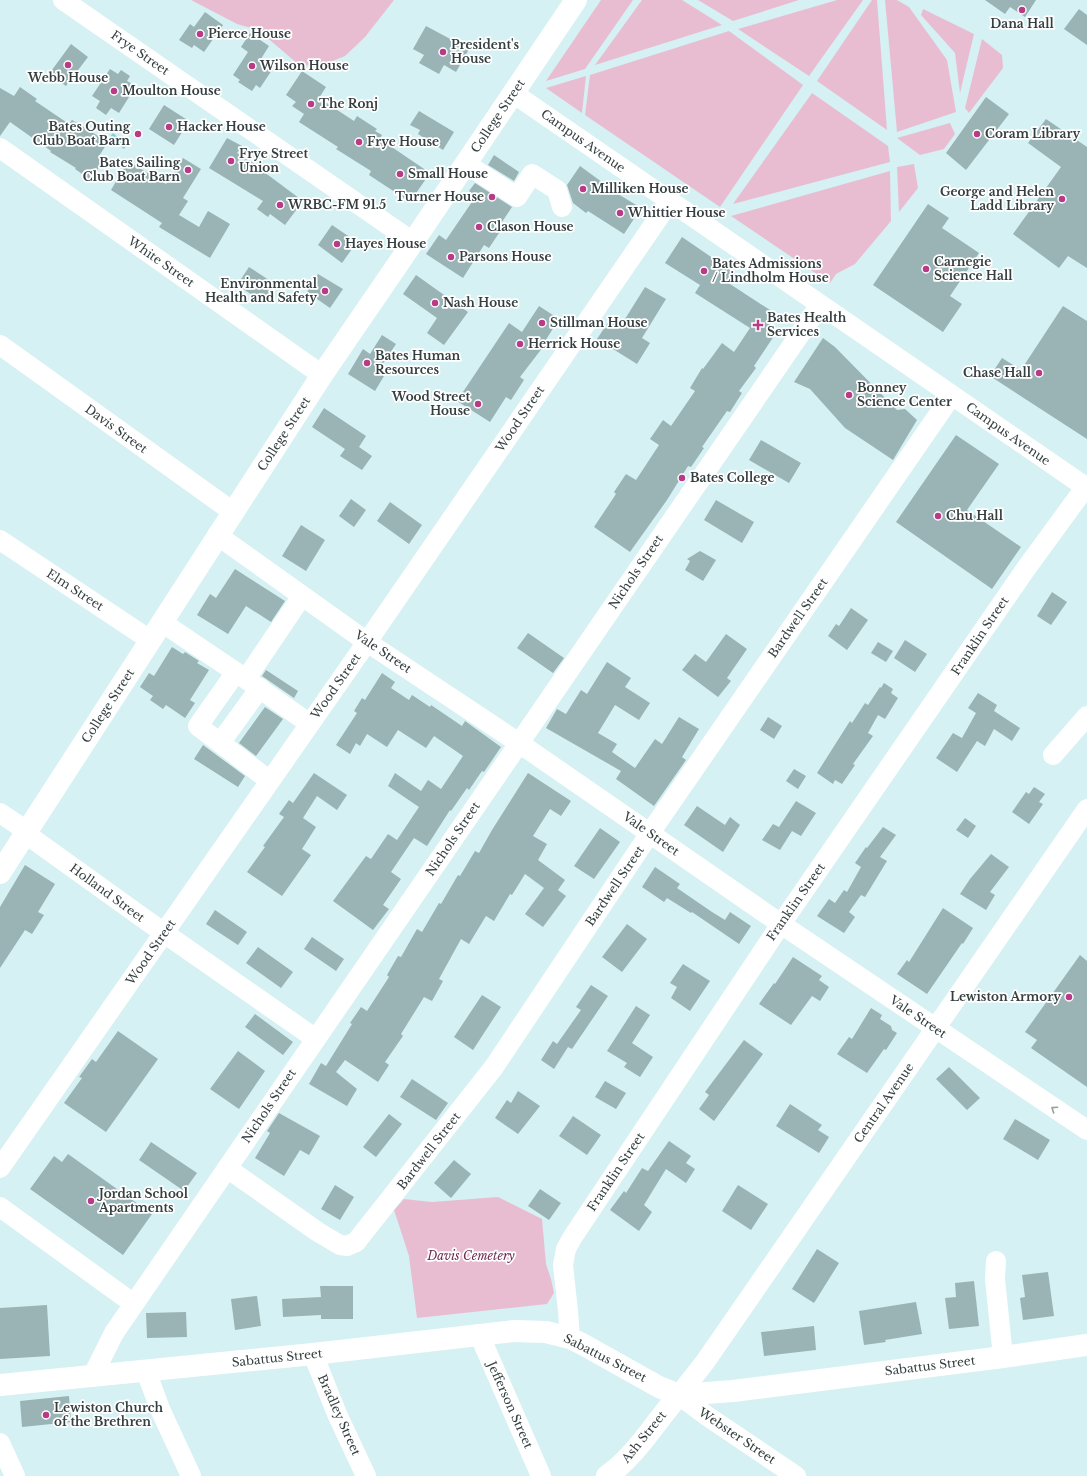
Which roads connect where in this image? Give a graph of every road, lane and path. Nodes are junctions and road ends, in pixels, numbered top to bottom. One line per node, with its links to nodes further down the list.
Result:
1 (63, 0): 8 (street, Frye Street)
2 (576, 0): 3 (main road, College Street)
3 (513, 93): 5 (main road, College Street); 6 (street, Campus Avenue)
4 (0, 148): 11 (street, White Street)
5 (466, 164): 7 (street); 8 (main road, College Street)
6 (670, 201): 9 (street, Campus Avenue); 19 (street, Wood Street)
7 (562, 207)
8 (414, 242): 11 (main road, College Street)
9 (820, 305): 12 (street, Campus Avenue); 24 (street, Nichols Street)
10 (0, 345): 14 (street, Davis Street)
11 (322, 375): 14 (main road, College Street)
12 (952, 395): 13 (street, Campus Avenue); 29 (street, Bardwell Street)
13 (1087, 487): 32 (street, Franklin Street)
14 (233, 512): 15 (main road, College Street)
15 (217, 535): 17 (street, Vale Street); 18 (main road, College Street)
16 (0, 540): 18 (street, Elm Street)
17 (302, 596): 19 (street, Vale Street); 20 (street)
18 (156, 631): 20 (street, Elm Street); 30 (main road, College Street)
19 (367, 642): 22 (street, Wood Street); 24 (street, Vale Street)
20 (247, 680): 22 (street, Elm Street); 23 (street); 23 (street)
21 (1087, 716): 25 (street)
22 (310, 724): 26 (street, Wood Street)
23 (220, 743): 26 (street)
24 (519, 743): 29 (street, Vale Street); 35 (street, Nichols Street)
25 (1052, 755)
26 (270, 781): 33 (street, Wood Street)
27 (1087, 809): 34 (street, Central Avenue)
28 (0, 813): 30 (street, Holland Street)
29 (650, 833): 32 (street, Vale Street); 38 (street, Bardwell Street)
30 (26, 834): 31 (main road, College Street); 33 (street, Holland Street)
31 (0, 873)
32 (781, 924): 34 (street, Vale Street); 43 (street, Franklin Street)
33 (164, 933): 35 (street, Holland Street); 37 (street, Wood Street)
34 (936, 1029): 36 (street, Vale Street, one-way to 34); 50 (street, Central Avenue)
35 (316, 1039): 38 (street, Nichols Street)
36 (1087, 1130)
37 (0, 1168)
38 (227, 1168): 41 (street, Nichols Street)
39 (0, 1207): 41 (street)
40 (996, 1261): 46 (street)
41 (134, 1304): 48 (street, Nichols Street)
42 (479, 1334): 43 (main road, Sabattus Street); 45 (main road, Sabattus Street); 55 (street, Jefferson Street)
43 (570, 1338): 50 (main road, Sabattus Street)
44 (1087, 1345): 46 (main road, Sabattus Street)
45 (313, 1354): 47 (main road, Sabattus Street); 54 (street, Bradley Street)
46 (1003, 1357): 50 (main road, Sabattus Street)
47 (146, 1371): 48 (main road, Sabattus Street); 53 (street)
48 (92, 1376): 49 (main road, Sabattus Street)
49 (0, 1385)
50 (679, 1395): 56 (main road, Ash Street); 57 (street, Webster Street)
51 (0, 1443): 52 (street)
52 (15, 1476)
53 (191, 1476)
54 (366, 1476)
55 (541, 1476)
56 (607, 1476)
57 (796, 1476)

